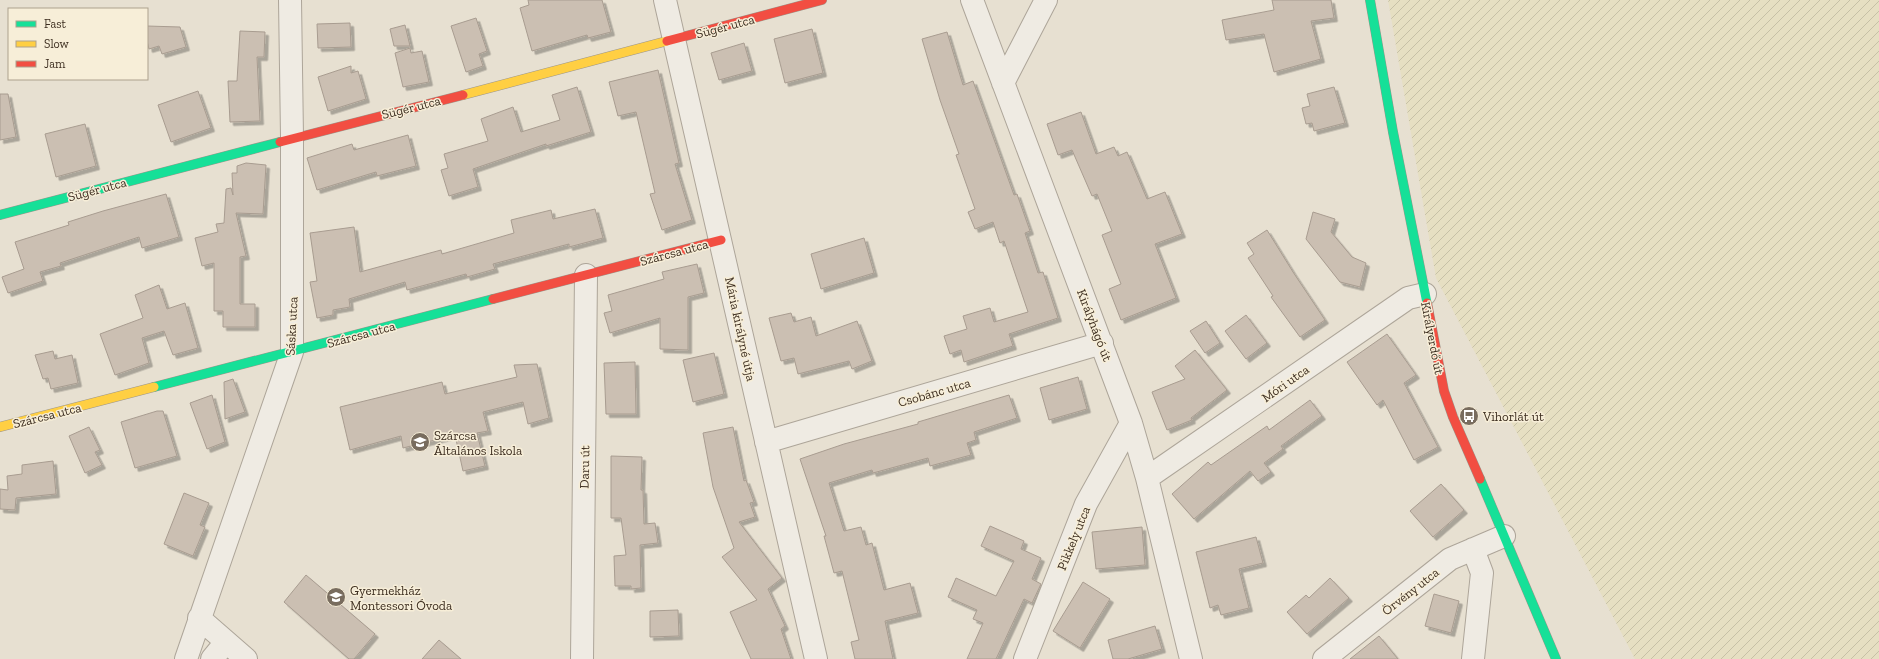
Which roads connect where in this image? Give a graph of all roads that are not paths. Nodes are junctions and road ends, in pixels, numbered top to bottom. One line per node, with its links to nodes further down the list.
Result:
1 (290, 0): 9 (street, Sáska utca)
2 (665, 0): 7 (street, Mária királyné útja)
3 (822, 0): 7 (street, Sügér utca)
4 (972, 0): 8 (street, Királyhágó út)
5 (1046, 0): 8 (street)
6 (1370, 0): 13 (street, Királyerdő út)
7 (674, 40): 9 (street, Sügér utca); 11 (street, Mária királyné útja)
8 (1003, 83): 14 (street, Királyhágó út)
9 (292, 137): 10 (street, Sügér utca); 15 (street, Sáska utca)
10 (0, 215)
11 (721, 240): 12 (street, Szárcsa utca); 18 (street, Mária királyné útja)
12 (586, 275): 15 (street, Szárcsa utca); 27 (street, Daru út)
13 (1424, 294): 19 (street, Móri utca); 20 (street, Királyerdő út)
14 (1102, 343): 16 (street, Királyhágó út); 18 (street, Csobánc utca)
15 (292, 352): 17 (street, Szárcsa utca); 22 (street, Sáska utca)
16 (1131, 423): 19 (street, Királyhágó út); 29 (street, Pikkely utca)
17 (0, 427)
18 (766, 442): 28 (street, Mária királyné útja)
19 (1147, 478): 30 (street, Királyhágó út)
20 (1504, 536): 21 (street, Örvény utca); 33 (street, Királyerdő út)
21 (1473, 549): 31 (street, Örvény utca); 32 (street)
22 (200, 618): 23 (street); 24 (street, Sáska utca)
23 (226, 642): 25 (street); 26 (street)
24 (186, 659)
25 (212, 659)
26 (246, 659)
27 (582, 659)
28 (816, 659)
29 (1026, 659)
30 (1191, 659)
31 (1324, 659)
32 (1473, 659)
33 (1556, 659)

